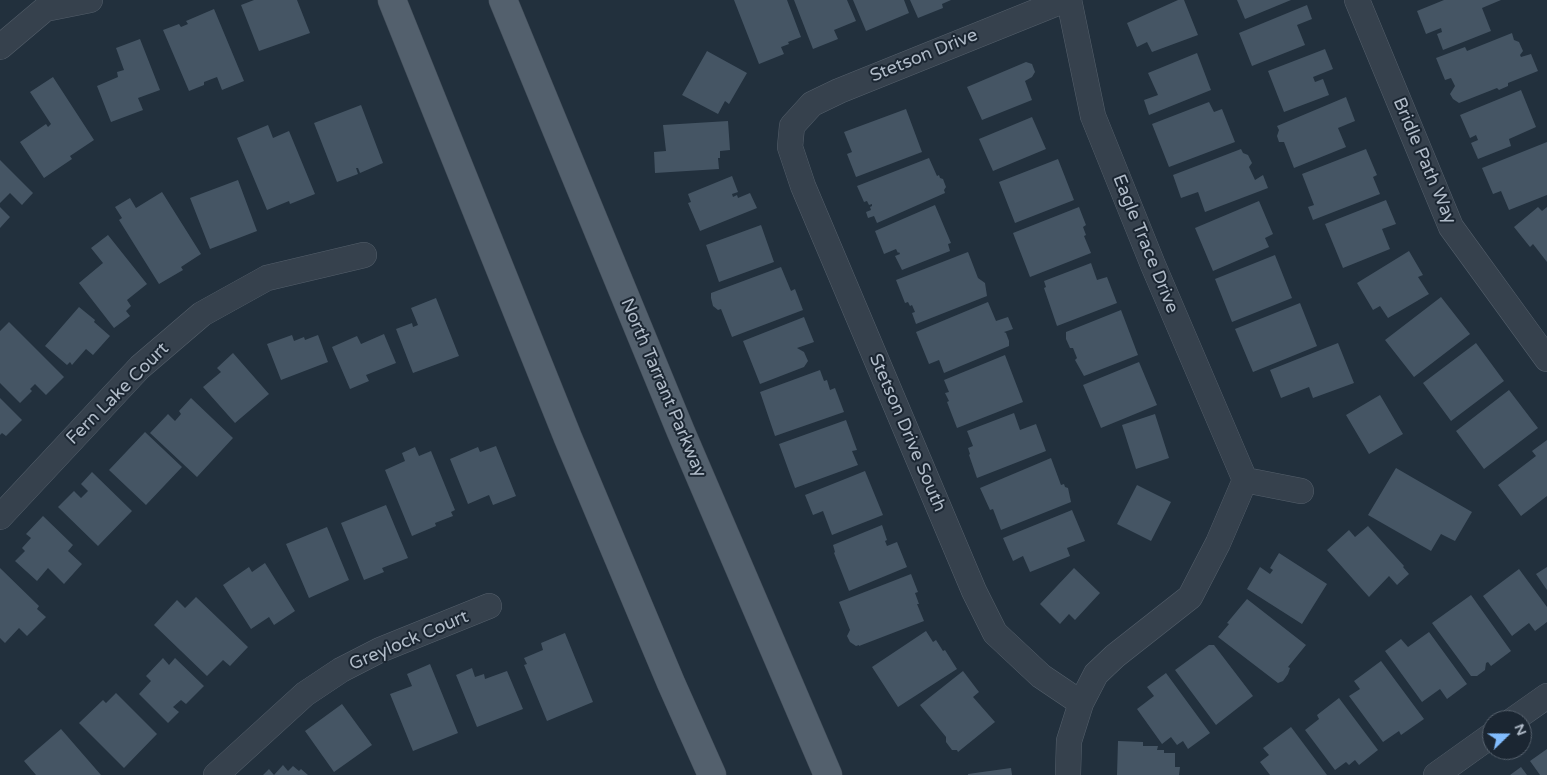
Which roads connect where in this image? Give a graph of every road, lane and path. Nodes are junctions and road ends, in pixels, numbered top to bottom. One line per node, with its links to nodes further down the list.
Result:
1 (90, 0): 7 (street)
2 (392, 0): 21 (main road)
3 (503, 0): 22 (main road, North Tarrant Parkway)
4 (1065, 0): 9 (street, Stetson Drive)
5 (1069, 0): 12 (street, Eagle Trace Drive)
6 (1357, 0): 11 (street, Bridle Path Way)
7 (49, 4): 8 (street)
8 (0, 47)
9 (792, 126): 17 (street, Stetson Drive South)
10 (364, 255): 14 (street, Fern Lake Court)
11 (1547, 359)
12 (1246, 480): 13 (street); 17 (street)
13 (1301, 491)
14 (0, 517)
15 (489, 606): 20 (street, Greylock Court)
16 (1547, 696): 18 (street)
17 (1080, 703): 23 (street)
18 (1527, 710)
19 (1482, 742): 24 (street)
20 (216, 775)
21 (712, 775)
22 (828, 775)
23 (1068, 775)
24 (1436, 775)

